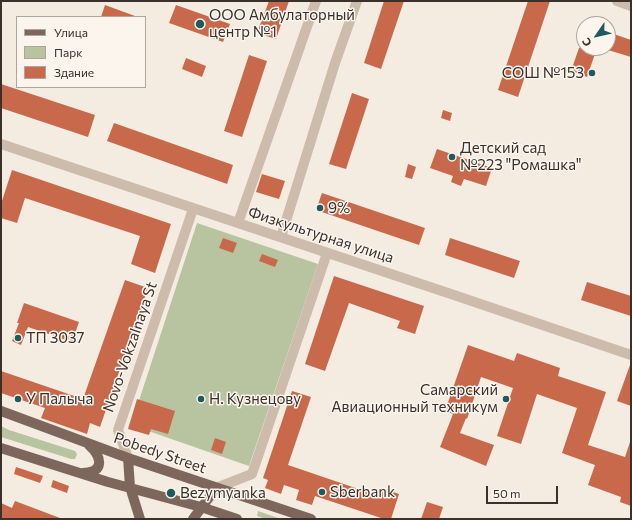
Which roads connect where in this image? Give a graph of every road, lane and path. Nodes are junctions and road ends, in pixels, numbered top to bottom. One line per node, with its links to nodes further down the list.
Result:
1 (316, 1): 7 (street)
2 (357, 1): 8 (street)
3 (617, 1): 4 (street)
4 (631, 6)
5 (1, 144): 6 (street, Физкультурная улица)
6 (193, 209): 7 (street, Физкультурная улица); 14 (street, Novo-Vokzalnaya St)
7 (238, 223): 8 (street, Физкультурная улица)
8 (281, 237): 9 (street, Физкультурная улица)
9 (327, 253): 10 (street, Физкультурная улица); 17 (street)
10 (631, 355)
11 (1, 411): 12 (main road, Pobedy Street)
12 (88, 444): 14 (main road, Pobedy Street); 15 (main road)
13 (1, 448): 15 (main road)
14 (128, 458): 16 (main road, Novo-Vokzalnaya St); 17 (main road, Pobedy Street)
15 (81, 473): 16 (main road)
16 (130, 487): 18 (main road); 19 (main road, Novo-Vokzalnaya St)
17 (216, 488): 18 (main road); 22 (main road, Pobedy Street)
18 (201, 507): 20 (main road); 21 (main road)
19 (140, 519)
20 (193, 519)
21 (237, 519)
22 (311, 519)

